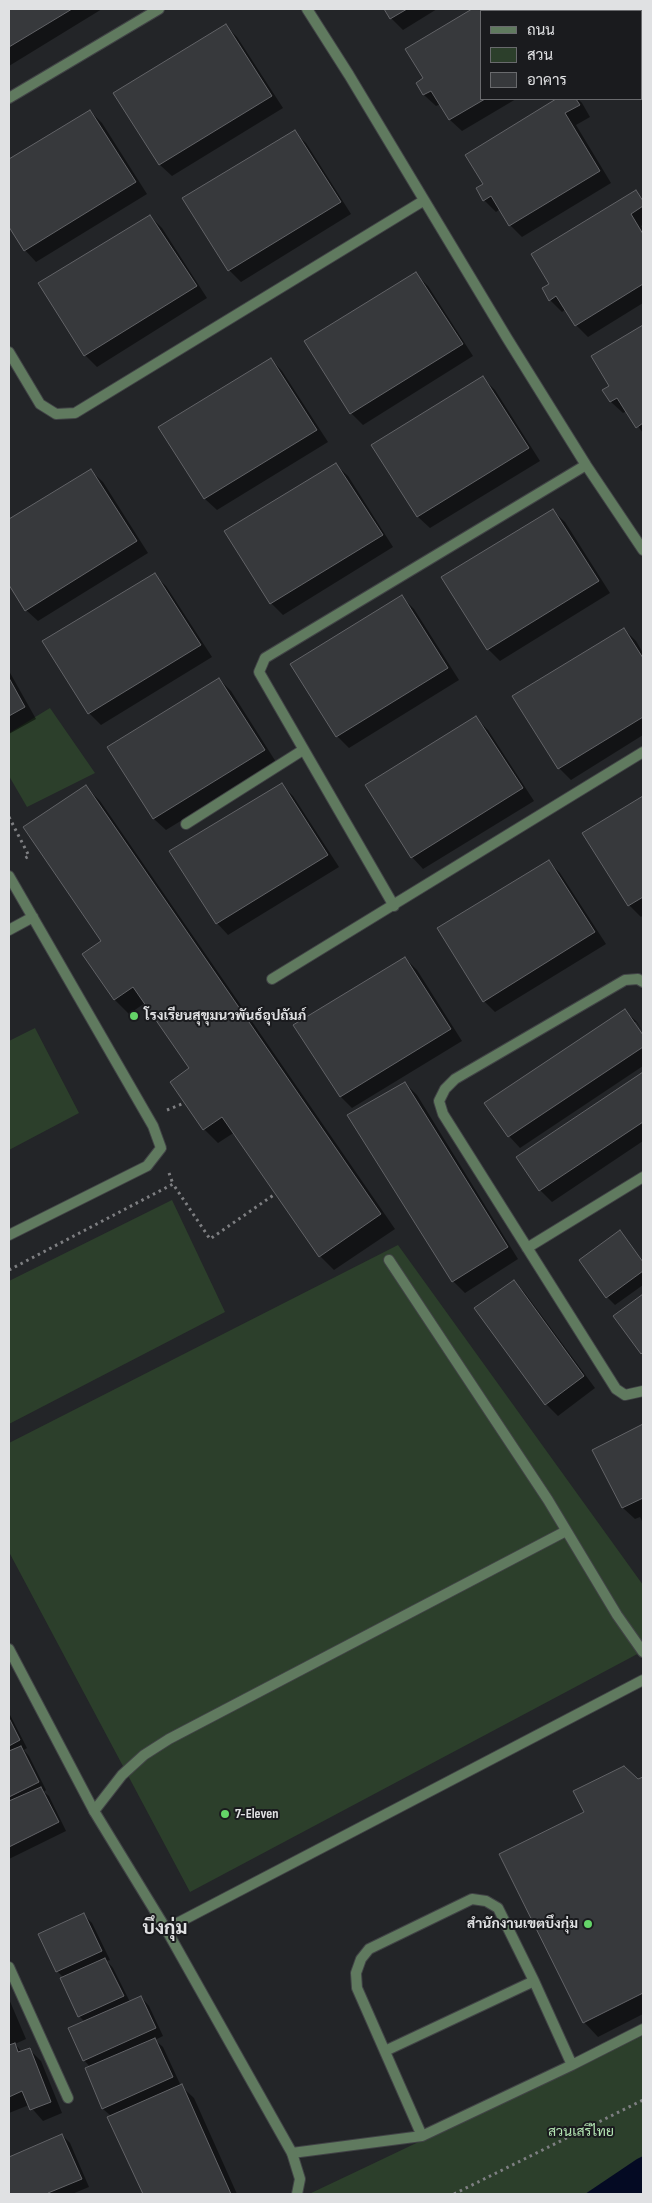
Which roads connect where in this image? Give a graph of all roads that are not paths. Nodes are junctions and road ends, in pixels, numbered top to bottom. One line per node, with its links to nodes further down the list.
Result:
1 (159, 9): 3 (street)
2 (306, 9): 4 (street)
3 (9, 98)
4 (423, 201): 5 (street); 6 (street)
5 (9, 352)
6 (586, 465): 7 (street); 8 (street)
7 (643, 550)
8 (303, 750): 10 (street); 12 (street)
9 (643, 752): 12 (street)
10 (186, 824)
11 (9, 876): 13 (street)
12 (394, 906): 15 (street)
13 (33, 918): 14 (street); 18 (street)
14 (9, 930)
15 (272, 979)
16 (643, 982): 19 (street)
17 (643, 1177): 19 (street)
18 (9, 1235)
19 (527, 1248): 21 (street)
20 (389, 1260): 22 (street)
21 (643, 1391)
22 (566, 1531): 24 (street); 26 (street)
23 (9, 1649): 26 (street)
24 (643, 1652)
25 (643, 1680): 27 (street)
26 (94, 1811): 27 (street)
27 (166, 1929): 35 (street)
28 (9, 1967): 33 (street)
29 (534, 1981): 31 (street); 31 (street); 32 (street)
30 (643, 2029): 32 (street)
31 (385, 2051): 34 (street)
32 (572, 2065): 34 (street)
33 (68, 2098)
34 (422, 2136): 35 (street)
35 (292, 2153): 36 (street)
36 (297, 2194)

